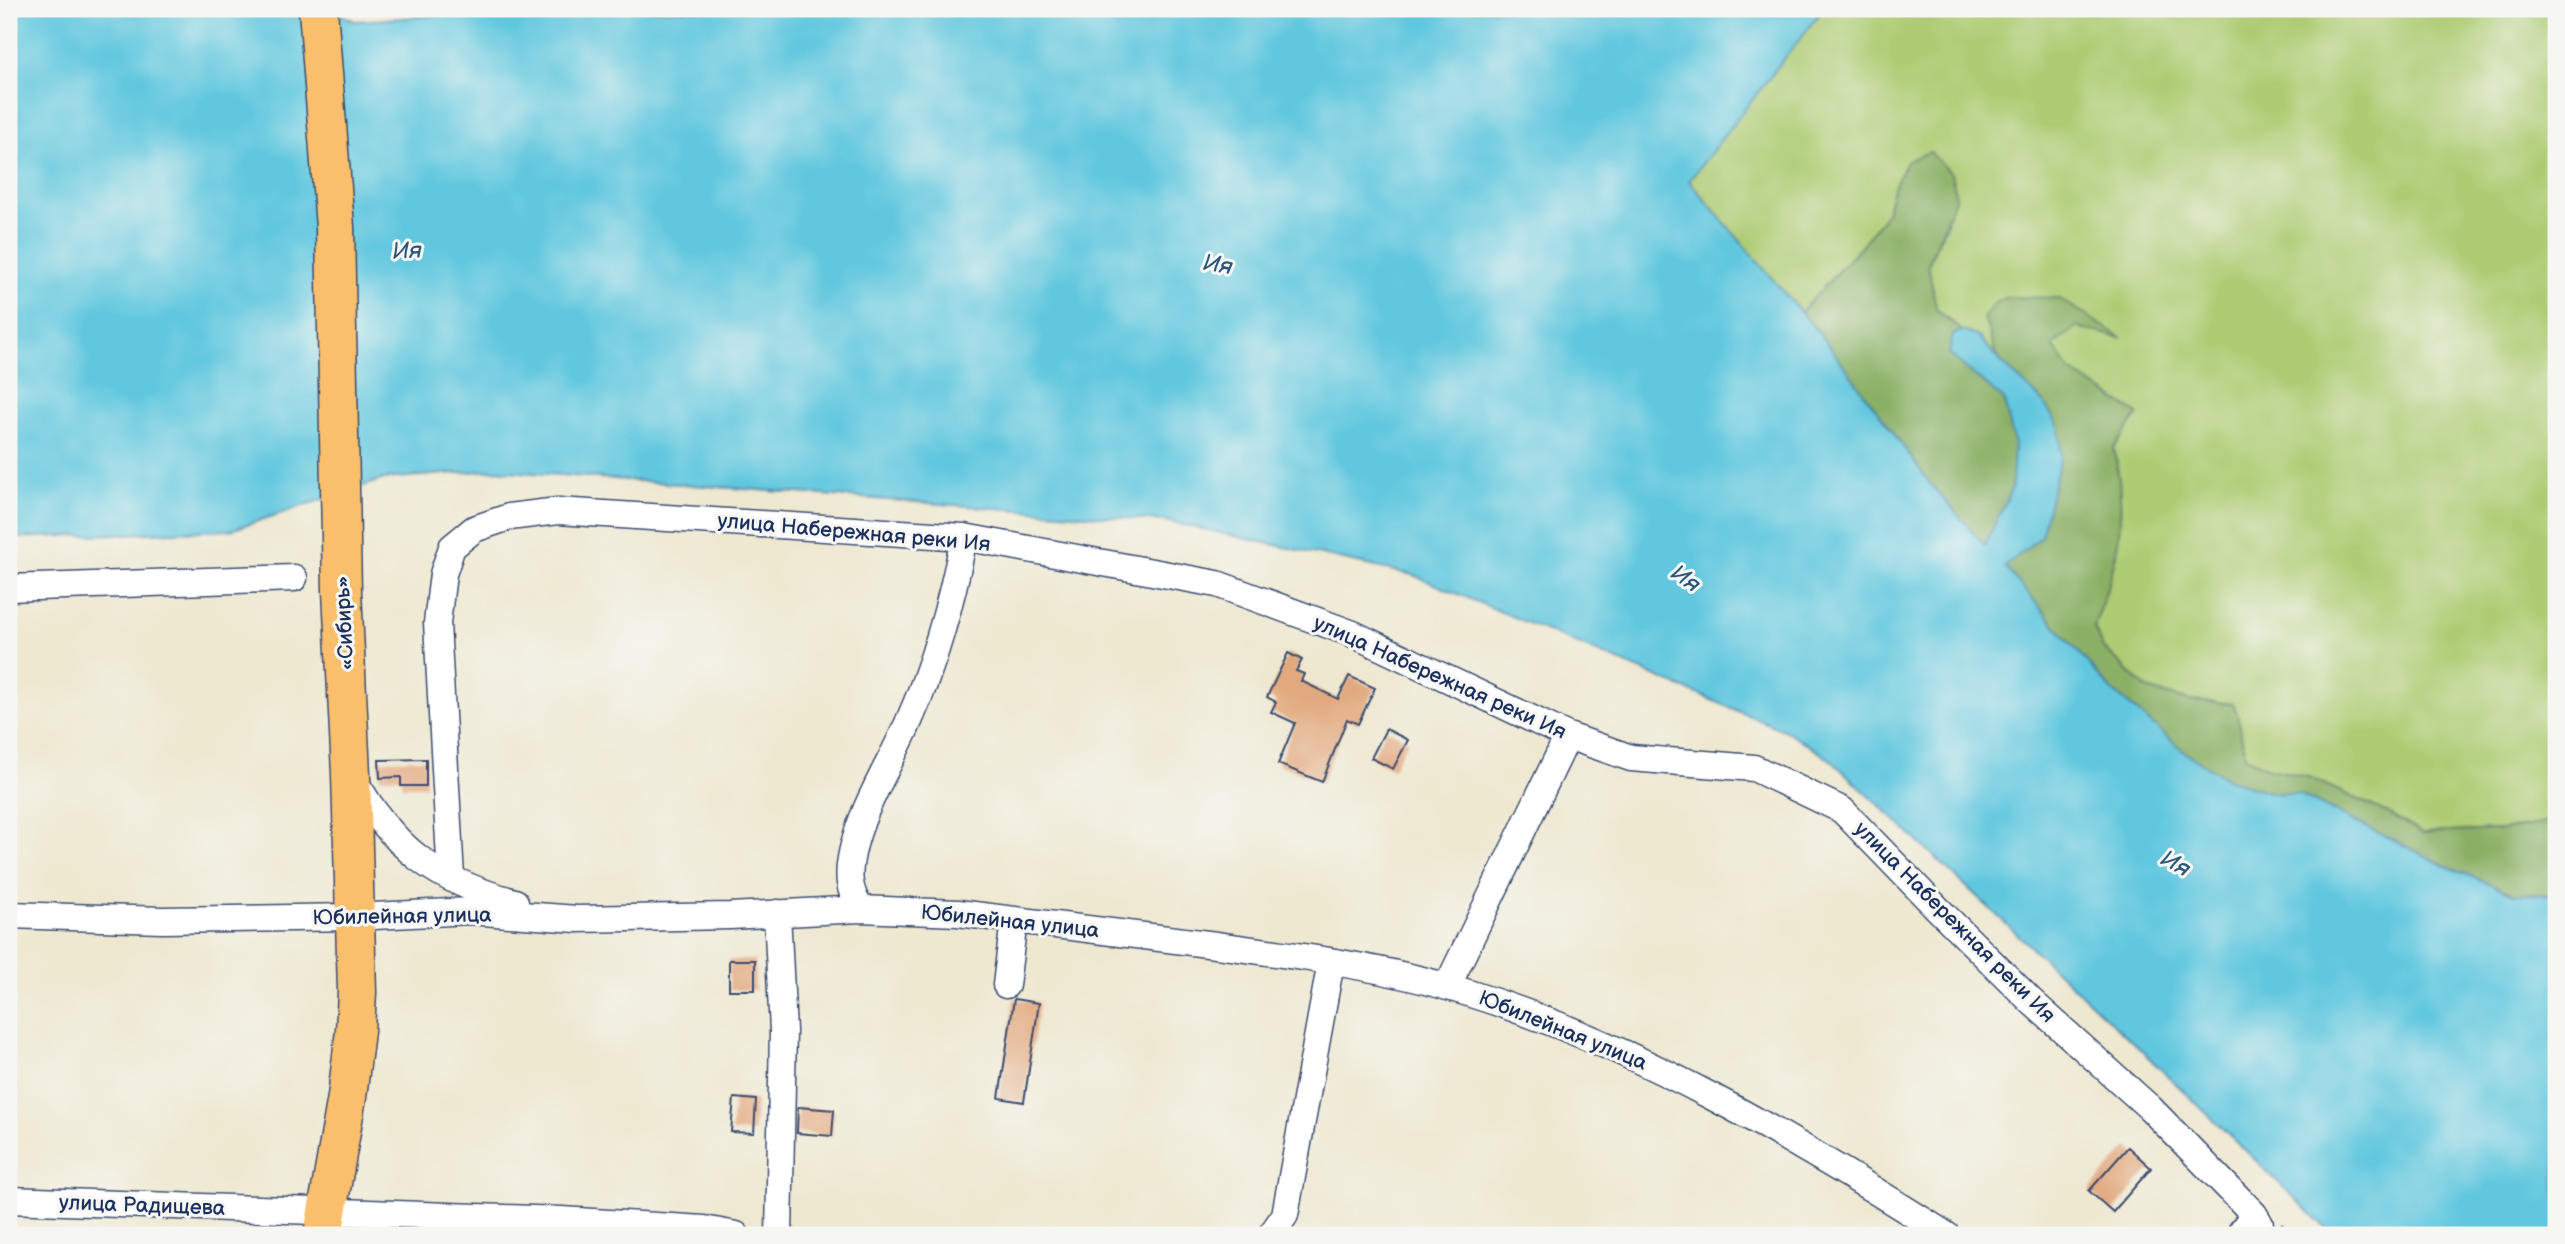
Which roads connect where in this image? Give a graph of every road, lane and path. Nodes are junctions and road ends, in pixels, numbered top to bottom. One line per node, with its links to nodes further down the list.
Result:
1 (318, 9): 6 (highway, «Сибирь»)
2 (964, 537): 5 (street, улица Набережная реки Ия); 7 (street, улица Набережная реки Ия); 8 (street)
3 (294, 578): 4 (street)
4 (9, 588)
5 (1568, 736): 16 (street); 19 (street, улица Набережная реки Ия)
6 (351, 774): 7 (street); 11 (highway, «Сибирь»)
7 (451, 878): 12 (street)
8 (860, 909): 9 (street, Юбилейная улица); 13 (street, Юбилейная улица)
9 (778, 913): 12 (street, Юбилейная улица); 21 (street)
10 (9, 915): 11 (street, Юбилейная улица)
11 (355, 917): 12 (street, Юбилейная улица); 18 (highway, «Сибирь»)
12 (578, 919)
13 (1014, 920): 14 (street, Юбилейная улица); 15 (street)
14 (1331, 962): 16 (street, Юбилейная улица); 22 (street)
15 (1006, 985)
16 (1447, 987): 23 (street, Юбилейная улица)
17 (9, 1200): 18 (street, улица Радищева)
18 (325, 1224): 20 (street, улица Радищева)
19 (2251, 1225)
20 (736, 1235)
21 (779, 1235)
22 (1271, 1235)
23 (1946, 1235)

